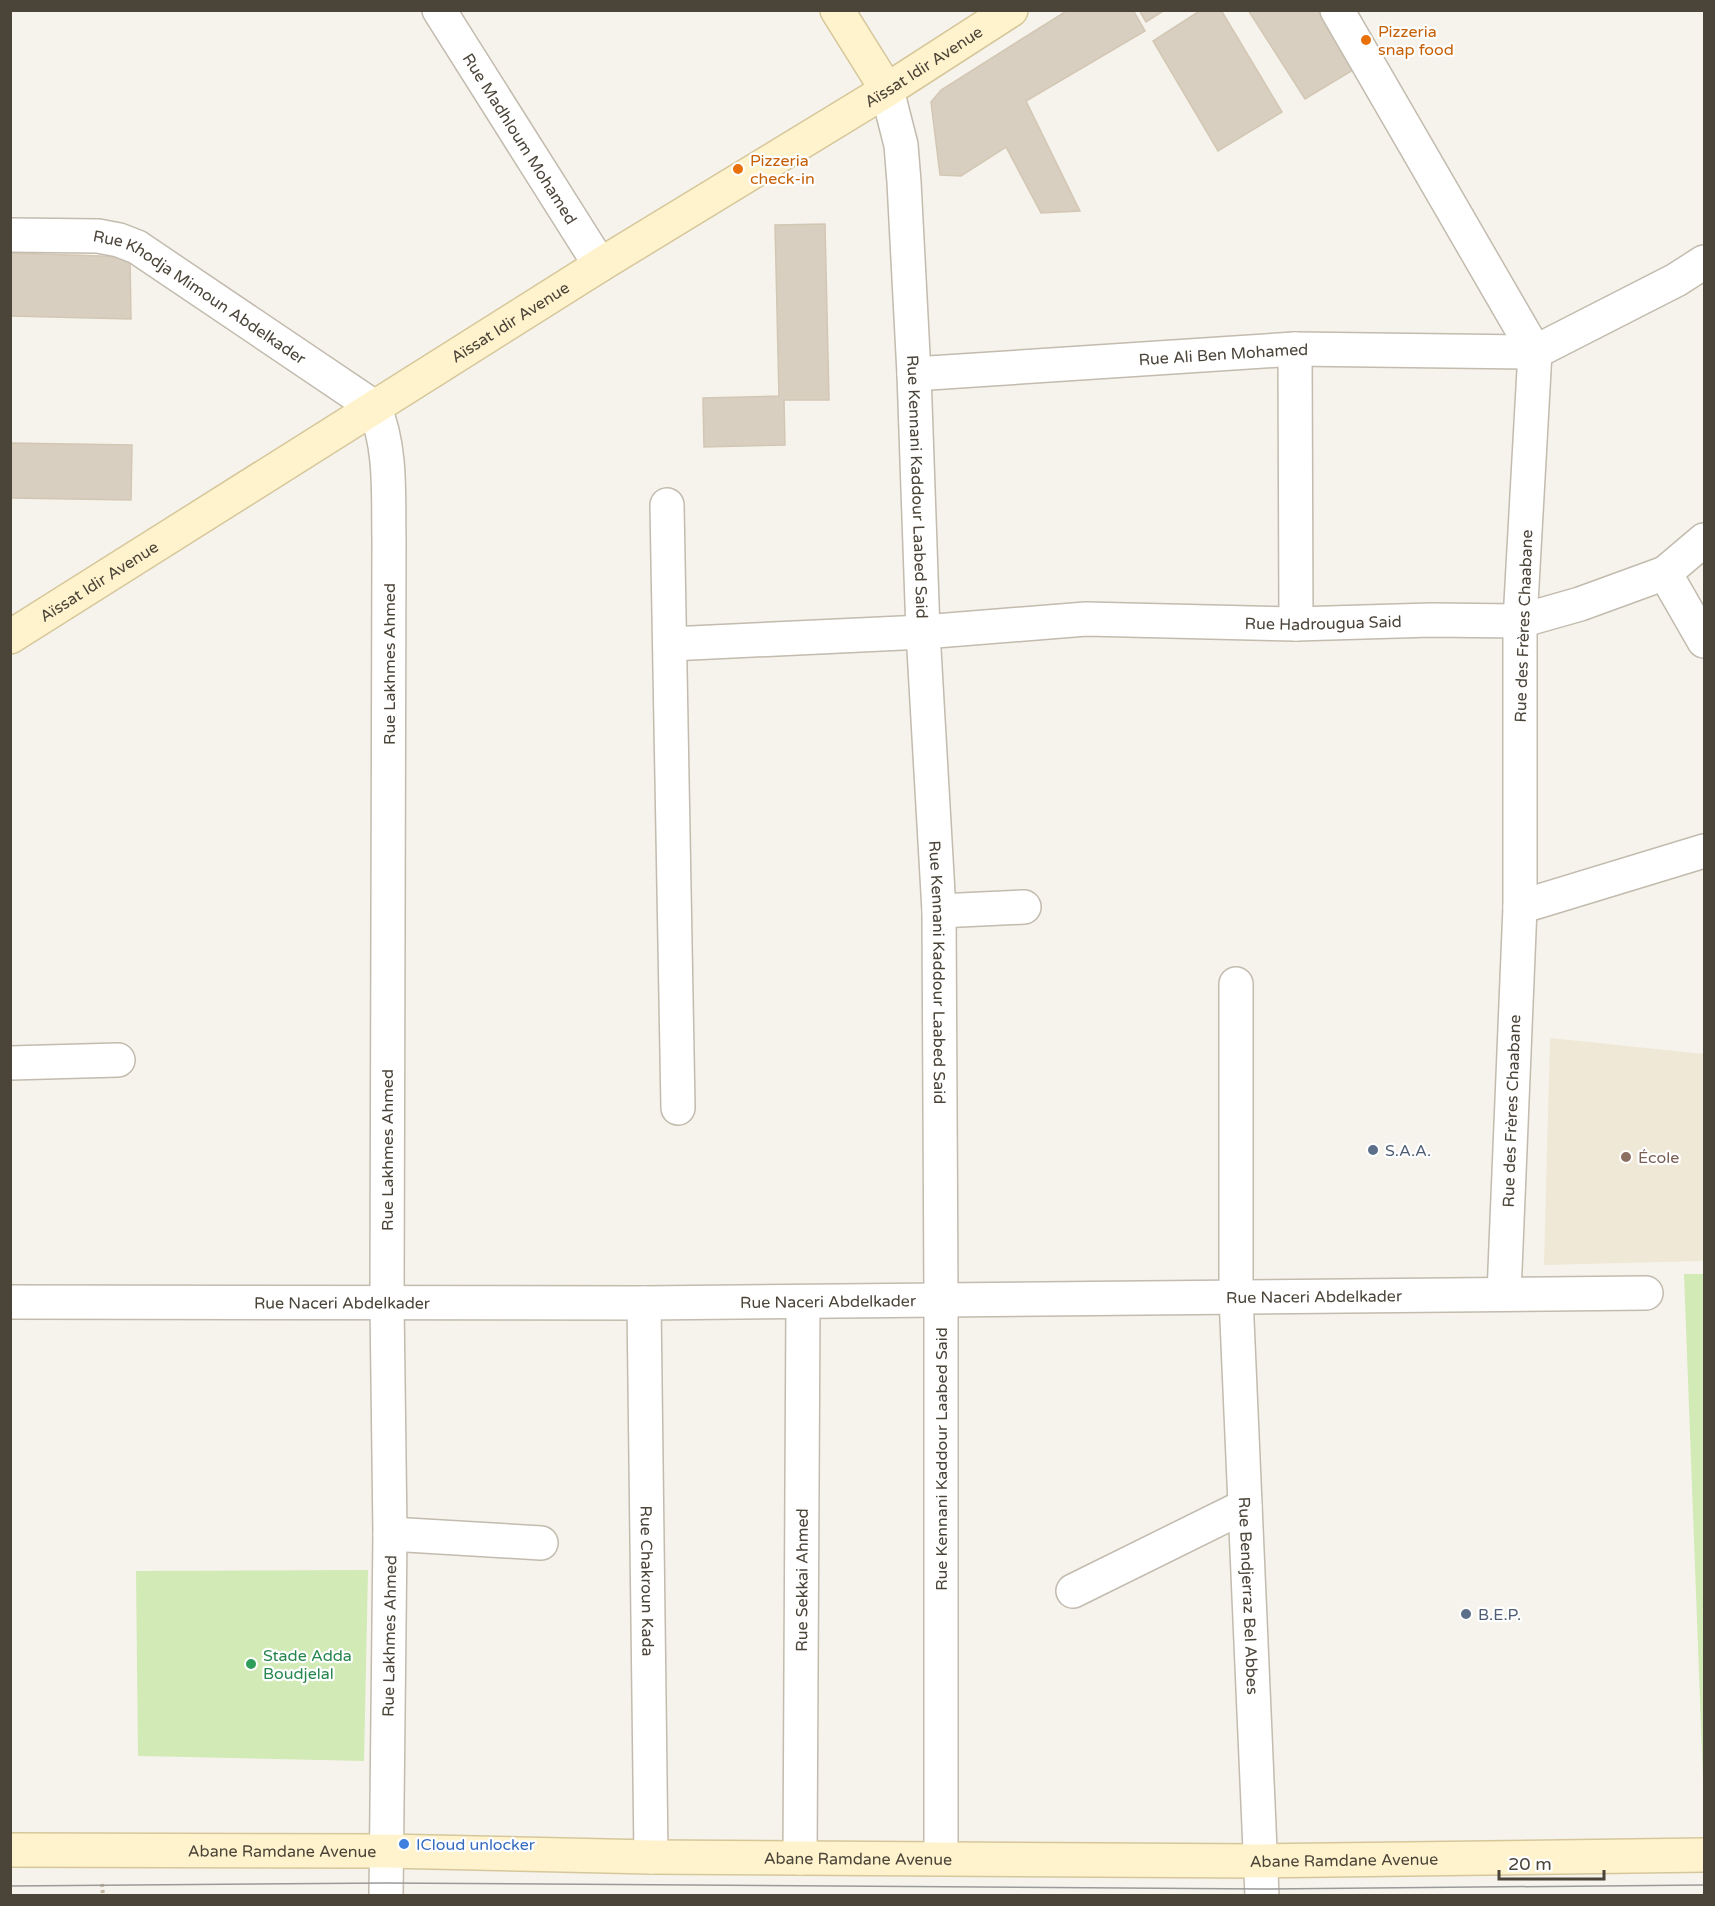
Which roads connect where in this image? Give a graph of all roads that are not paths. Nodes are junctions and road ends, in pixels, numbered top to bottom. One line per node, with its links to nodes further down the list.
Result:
1 (439, 10): 8 (street, Rue Madhloum Mohamed)
2 (837, 10): 5 (main road)
3 (1011, 10): 5 (main road, Aïssat Idir Avenue)
4 (1337, 10): 10 (street)
5 (887, 90): 8 (main road, Aïssat Idir Avenue); 11 (street, Rue Kennani Kaddour Laabed Said)
6 (10, 235): 12 (street, Rue Khodja Mimoun Abdelkader)
7 (1704, 262): 10 (street)
8 (600, 266): 12 (main road, Aïssat Idir Avenue)
9 (1295, 349): 10 (street, Rue Ali Ben Mohamed); 11 (street, Rue Ali Ben Mohamed); 17 (street)
10 (1535, 352): 16 (street, Rue des Frères Chaabane)
11 (914, 374): 18 (street, Rue Kennani Kaddour Laabed Said)
12 (374, 407): 19 (main road, Aïssat Idir Avenue); 36 (street, Rue Lakhmes Ahmed)
13 (666, 505): 21 (street)
14 (1704, 540): 15 (street, Rue Hadrougua Said)
15 (1665, 573): 16 (street, Rue Hadrougua Said); 20 (street)
16 (1520, 621): 17 (street, Rue Hadrougua Said); 24 (street, Rue des Frères Chaabane)
17 (1296, 624): 18 (street, Rue Hadrougua Said)
18 (923, 632): 21 (street, Rue Hadrougua Said); 25 (street, Rue Kennani Kaddour Laabed Said)
19 (10, 637)
20 (1704, 641)
21 (670, 644): 29 (street)
22 (1704, 851): 24 (street)
23 (1024, 907): 25 (street)
24 (1520, 907): 31 (street, Rue des Frères Chaabane)
25 (939, 911): 33 (street, Rue Kennani Kaddour Laabed Said)
26 (1236, 984): 32 (street, Rue Bendjerraz Bel Abbes)
27 (118, 1060): 28 (street)
28 (10, 1063)
29 (678, 1108)
30 (1646, 1293): 31 (street, Rue Naceri Abdelkader)
31 (1504, 1294): 32 (street, Rue Naceri Abdelkader)
32 (1236, 1297): 33 (street, Rue Naceri Abdelkader); 38 (street, Rue Bendjerraz Bel Abbes)
33 (941, 1300): 35 (street, Rue Naceri Abdelkader); 47 (street, Rue Kennani Kaddour Laabed Said)
34 (10, 1302): 36 (street, Rue Naceri Abdelkader)
35 (803, 1302): 37 (street, Rue Naceri Abdelkader); 46 (street, Rue Sekkai Ahmed)
36 (387, 1303): 37 (street, Rue Naceri Abdelkader); 39 (street, Rue Lakhmes Ahmed)
37 (644, 1303): 45 (street, Rue Chakroun Kada)
38 (1245, 1506): 41 (street); 48 (street, Rue Bendjerraz Bel Abbes)
39 (390, 1534): 40 (street); 43 (street, Rue Lakhmes Ahmed)
40 (541, 1543)
41 (1073, 1591)
42 (10, 1850): 43 (main road, Abane Ramdane Avenue)
43 (386, 1851): 45 (main road, Abane Ramdane Avenue); 49 (street, Rue Lakhmes Ahmed)
44 (1704, 1855): 48 (main road, Abane Ramdane Avenue)
45 (651, 1857): 46 (main road, Abane Ramdane Avenue)
46 (800, 1858): 47 (main road, Abane Ramdane Avenue)
47 (941, 1858): 48 (main road, Abane Ramdane Avenue)
48 (1260, 1861): 50 (street, Rue Bendjerraz Bel Abbes)
49 (386, 1896)
50 (1262, 1896)

